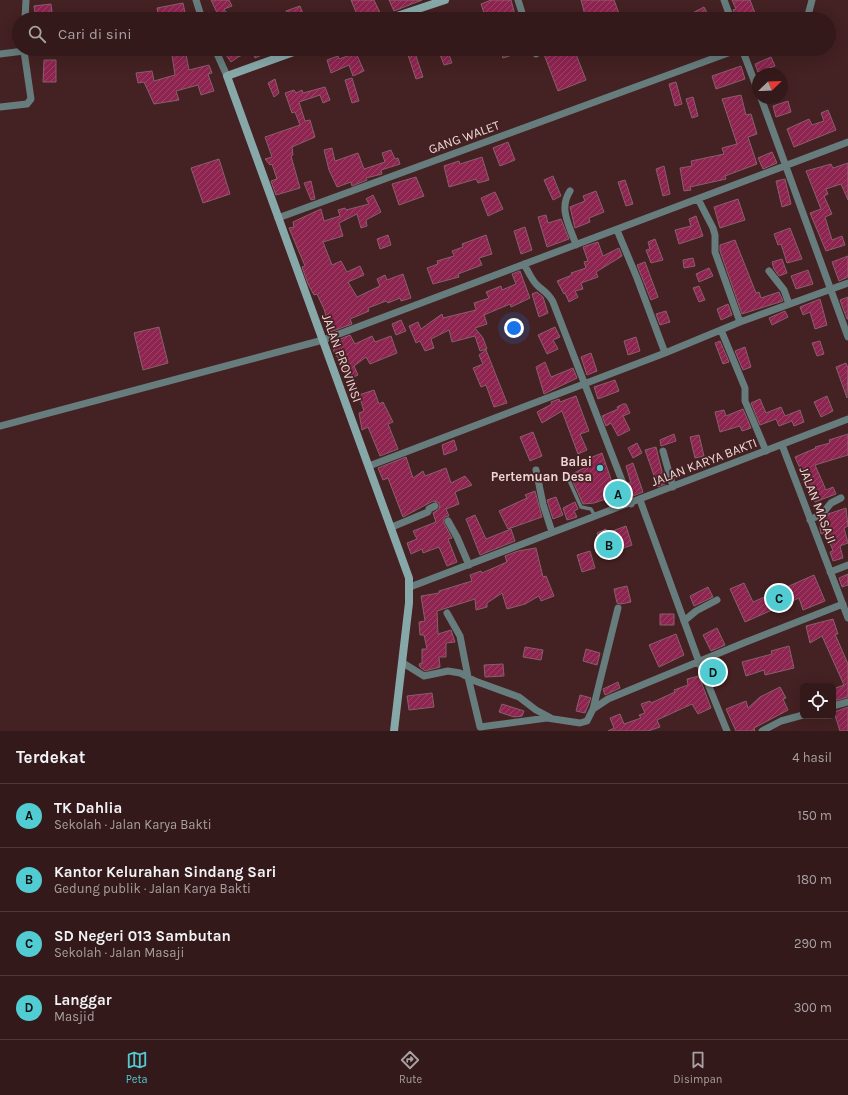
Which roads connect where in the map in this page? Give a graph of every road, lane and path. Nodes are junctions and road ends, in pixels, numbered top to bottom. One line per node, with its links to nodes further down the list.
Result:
1 (26, 0): 7 (street)
2 (196, 0): 8 (street)
3 (445, 0): 9 (main road)
4 (518, 0): 10 (street)
5 (724, 0): 11 (street)
6 (812, 0): 12 (street)
7 (25, 12)
8 (200, 12)
9 (409, 12)
10 (522, 12)
11 (728, 12)
12 (809, 12)
13 (12, 52): 14 (street)
14 (0, 54)
15 (25, 56): 23 (street)
16 (218, 56): 21 (street)
17 (285, 56): 21 (main road)
18 (719, 56): 28 (street, GANG WALET)
19 (745, 56): 20 (street)
20 (752, 75)
21 (228, 79): 28 (main road, JALAN PROVINSI)
22 (763, 104): 25 (street)
23 (0, 107)
24 (848, 142): 25 (street)
25 (786, 165): 27 (street); 34 (street)
26 (570, 191): 30 (street)
27 (698, 199): 29 (street); 36 (street)
28 (278, 218): 39 (main road, JALAN PROVINSI)
29 (617, 230): 30 (street); 40 (street)
30 (576, 245): 31 (street)
31 (524, 264): 39 (street); 41 (street)
32 (769, 271): 35 (street)
33 (848, 283): 34 (street)
34 (830, 289): 35 (street); 38 (street)
35 (789, 304): 36 (street)
36 (740, 322): 37 (street)
37 (721, 330): 40 (street); 46 (street)
38 (848, 337)
39 (322, 340): 43 (street); 47 (main road, JALAN PROVINSI)
40 (665, 353): 41 (street)
41 (585, 383): 47 (street); 53 (street)
42 (848, 419): 44 (street, JALAN KARYA BAKTI)
43 (0, 426)
44 (782, 445): 46 (street, JALAN KARYA BAKTI); 56 (street, JALAN MASAJI)
45 (663, 451): 50 (street)
46 (766, 451): 50 (street, JALAN KARYA BAKTI)
47 (368, 466): 58 (main road, JALAN PROVINSI)
48 (536, 470): 59 (street)
49 (567, 476): 55 (lane)
50 (673, 486): 52 (street, JALAN KARYA BAKTI)
51 (841, 498): 56 (street)
52 (640, 500): 53 (street, JALAN KARYA BAKTI); 69 (street)
53 (631, 504): 55 (street, JALAN KARYA BAKTI)
54 (435, 506): 58 (street)
55 (595, 517): 59 (street, JALAN KARYA BAKTI)
56 (810, 520): 62 (street, JALAN MASAJI)
57 (448, 521): 60 (street)
58 (392, 527): 63 (main road, JALAN PROVINSI)
59 (552, 532): 60 (street, JALAN KARYA BAKTI)
60 (469, 565): 63 (street, JALAN KARYA BAKTI)
61 (848, 566): 62 (street)
62 (830, 572): 65 (street, JALAN MASAJI)
63 (410, 587): 71 (main road, JALAN PROVINSI)
64 (717, 600): 69 (street)
65 (843, 604): 68 (street, JALAN MASAJI); 70 (street)
66 (618, 608): 75 (street)
67 (447, 613): 72 (street)
68 (848, 618)
69 (684, 620): 70 (street)
70 (699, 662): 75 (street); 79 (street)
71 (403, 663): 72 (street); 78 (main road, JALAN PROVINSI)
72 (468, 678): 77 (street); 77 (street)
73 (848, 702): 74 (street)
74 (836, 705)
75 (593, 709): 77 (street)
76 (800, 716): 80 (street)
77 (551, 718)
78 (394, 731)
79 (727, 731)
80 (762, 731)

